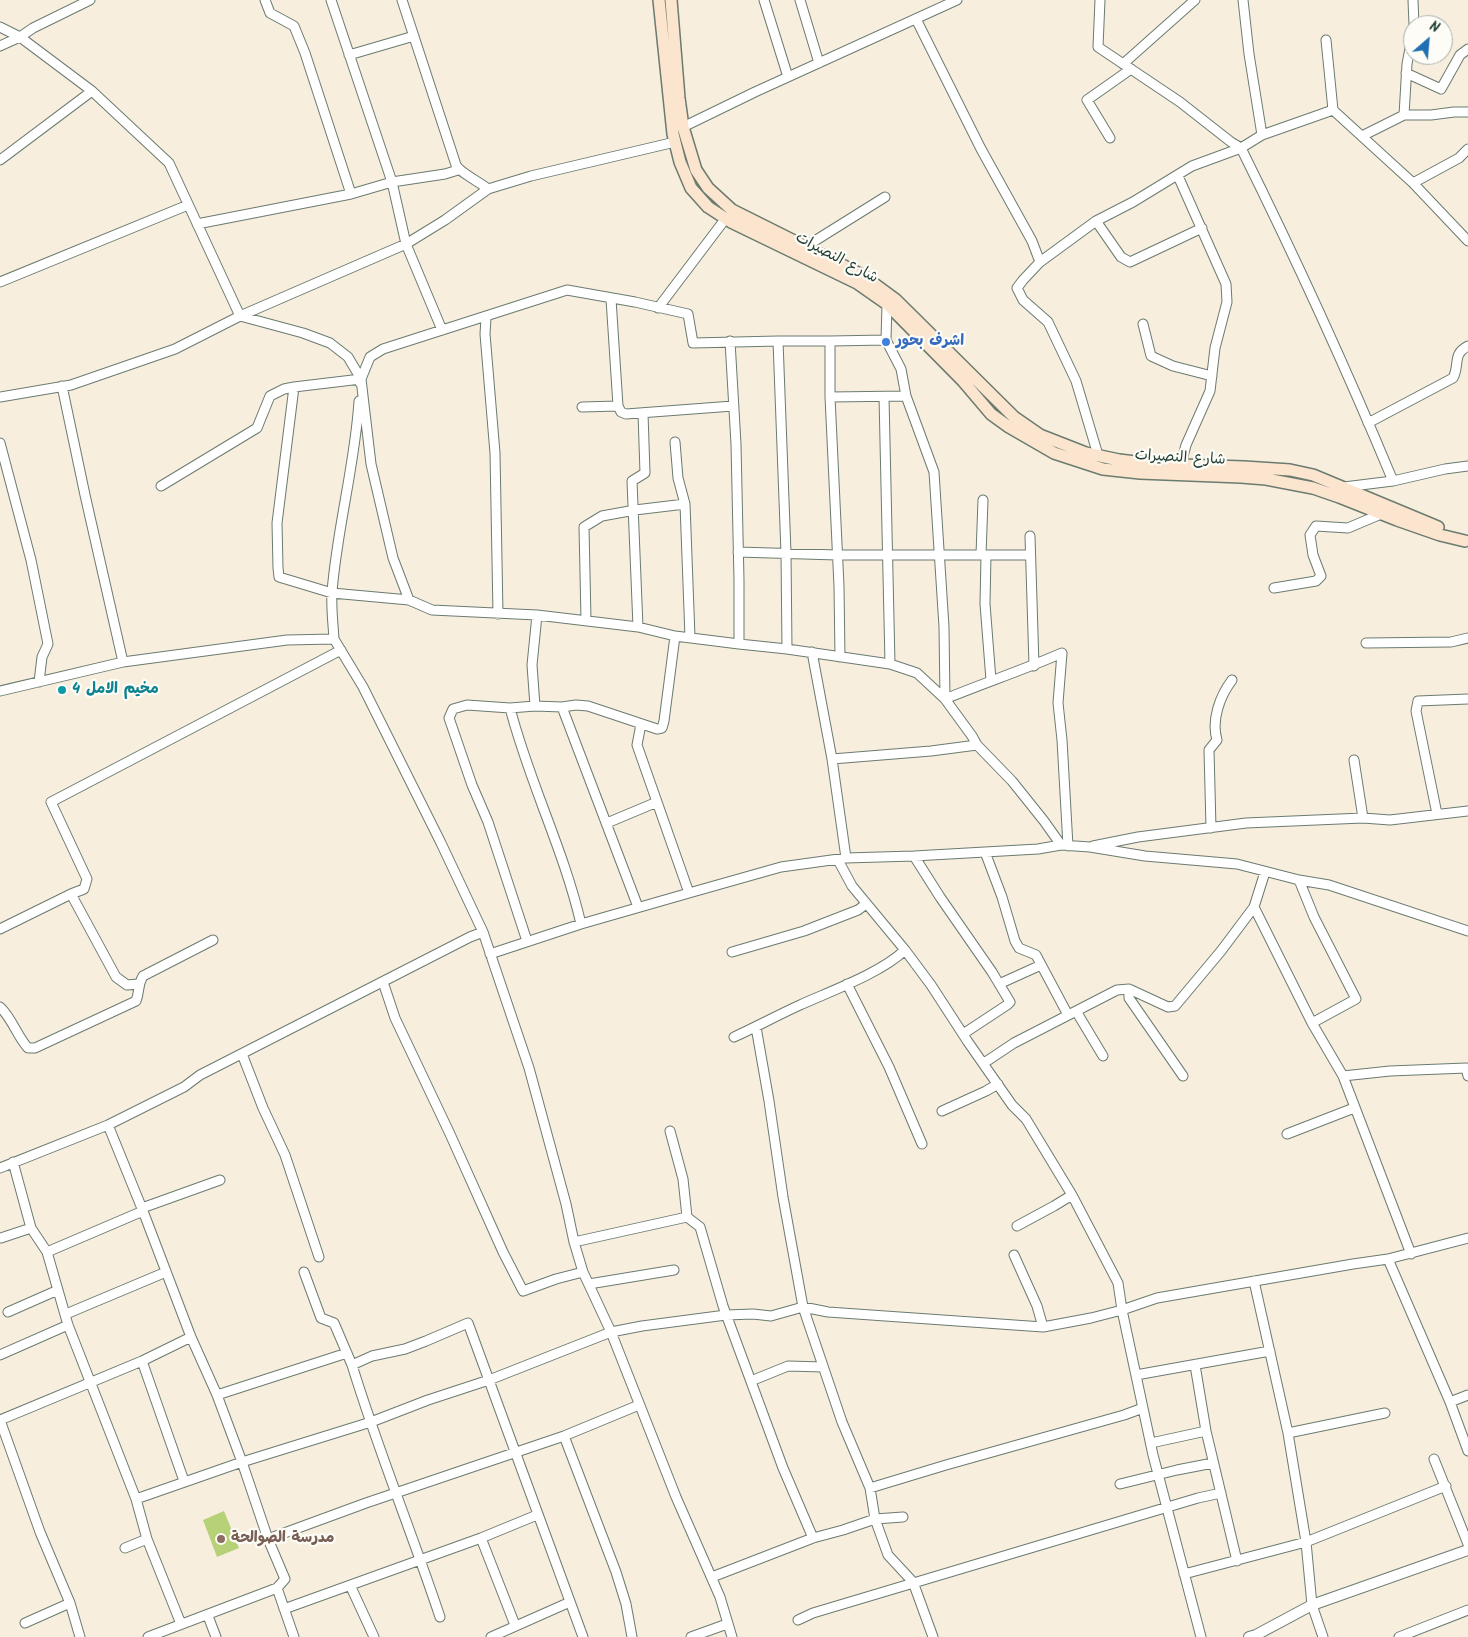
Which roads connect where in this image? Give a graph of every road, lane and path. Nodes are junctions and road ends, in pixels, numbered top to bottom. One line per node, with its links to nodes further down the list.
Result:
1 (90, 0): 18 (street)
2 (265, 0): 45 (street)
3 (331, 0): 22 (street)
4 (402, 0): 17 (street)
5 (659, 0): 36 (main road, شارع النصيرات)
6 (671, 0): 32 (main road, شارع النصيرات)
7 (764, 0): 27 (street)
8 (800, 0): 23 (street)
9 (957, 0): 15 (street)
10 (1100, 0): 25 (street)
11 (1195, 0): 25 (street)
12 (1243, 0): 33 (street)
13 (1414, 0): 14 (street)
14 (1414, 15)
15 (916, 19): 23 (street); 55 (street)
16 (0, 27): 18 (street)
17 (414, 36): 22 (street); 40 (street)
18 (20, 37): 20 (street); 28 (street)
19 (1326, 40): 29 (street)
20 (0, 46)
21 (1468, 49): 26 (street)
22 (349, 55): 42 (street)
23 (819, 63): 27 (street)
24 (1407, 65): 26 (street)
25 (1127, 66): 35 (street); 37 (street)
26 (1406, 73): 31 (street)
27 (788, 77): 32 (street)
28 (92, 91): 39 (street); 47 (street)
29 (1333, 110): 33 (street); 34 (street)
30 (1468, 112): 31 (street)
31 (1404, 115): 34 (street)
32 (683, 127): 54 (main road, شارع النصيرات)
33 (1262, 135): 37 (street)
34 (1362, 136): 43 (street)
35 (1110, 138)
36 (675, 142): 44 (street); 48 (main road, شارع النصيرات)
37 (1241, 148): 41 (street); 81 (street)
38 (1468, 149): 43 (street)
39 (0, 160)
40 (458, 170): 42 (street); 44 (street)
41 (1178, 176): 49 (street); 51 (street)
42 (392, 182): 45 (street); 53 (street)
43 (1413, 183): 52 (street)
44 (488, 189): 53 (street)
45 (351, 194): 50 (street)
46 (885, 197): 54 (street)
47 (188, 205): 50 (street); 56 (street)
48 (726, 218): 58 (main road, شارع النصيرات); 59 (street)
49 (1096, 221): 51 (street); 55 (street)
50 (197, 224): 60 (street)
51 (1202, 228): 69 (street)
52 (1468, 241)
53 (406, 244): 60 (street); 63 (street)
54 (805, 247): 84 (main road, شارع النصيرات)
55 (1040, 262): 84 (street)
56 (0, 282)
57 (611, 299): 59 (street); 61 (street); 77 (street)
58 (887, 304): 64 (street); 93 (main road, شارع النصيرات)
59 (658, 308): 65 (street)
60 (240, 316): 70 (street); 71 (street)
61 (486, 318): 63 (street); 106 (street)
62 (1143, 324): 69 (street)
63 (442, 330): 70 (street)
64 (886, 340): 67 (street); 73 (street)
65 (730, 341): 66 (street); 78 (street)
66 (778, 341): 67 (street); 97 (street)
67 (830, 342): 75 (street)
68 (1468, 346): 81 (street)
69 (1212, 376): 85 (street)
70 (361, 379): 72 (street); 104 (street); 105 (street)
71 (62, 386): 74 (street); 120 (street)
72 (294, 387): 88 (street); 104 (street)
73 (906, 396): 76 (street); 102 (street)
74 (0, 397)
75 (830, 397): 76 (street); 98 (street)
76 (884, 397): 99 (street)
77 (618, 406): 79 (street); 80 (street)
78 (734, 406): 80 (street); 96 (street)
79 (582, 407)
80 (643, 413): 92 (street)
81 (1368, 423): 87 (street)
82 (675, 442): 91 (street)
83 (0, 443): 125 (street)
84 (1098, 455): 85 (main road, شارع النصيرات)
85 (1181, 464): 89 (main road, شارع النصيرات)
86 (1468, 466): 87 (street)
87 (1393, 481): 89 (street)
88 (161, 486)
89 (1344, 487): 95 (main road, شارع النصيرات)
90 (983, 500): 100 (street)
91 (685, 504): 92 (street); 111 (street)
92 (634, 510): 108 (street); 109 (street)
93 (1382, 514): 95 (main road, شارع النصيرات); 103 (street)
94 (1030, 536): 101 (street)
95 (1466, 542)
96 (738, 552): 97 (street); 115 (street)
97 (786, 554): 98 (street); 116 (street)
98 (837, 555): 99 (street); 119 (street)
99 (888, 555): 102 (street); 121 (street)
100 (984, 555): 101 (street); 102 (street); 123 (street)
101 (1030, 555): 122 (street)
102 (939, 556): 127 (street)
103 (1274, 588)
104 (332, 593): 105 (street); 113 (street)
105 (409, 600): 106 (street)
106 (498, 614): 107 (street)
107 (537, 616): 108 (street); 129 (street)
108 (586, 620): 109 (street)
109 (638, 627): 110 (street)
110 (675, 636): 111 (street); 132 (street)
111 (690, 637): 115 (street)
112 (1468, 638): 114 (street)
113 (334, 639): 117 (street); 120 (street)
114 (1366, 643)
115 (739, 644): 116 (street)
116 (787, 649): 118 (street)
117 (341, 650): 149 (street); 157 (street)
118 (812, 652): 119 (street); 134 (street)
119 (840, 657): 121 (street)
120 (123, 662): 125 (street)
121 (890, 664): 127 (street)
122 (1034, 666): 123 (street); 142 (street)
123 (991, 680): 127 (street)
124 (1232, 680): 141 (street)
125 (39, 682): 126 (street)
126 (0, 691)
127 (945, 699): 133 (street)
128 (1468, 699): 138 (street)
129 (535, 706): 130 (street); 131 (street)
130 (562, 707): 132 (street); 140 (street)
131 (510, 708): 154 (street); 159 (street)
132 (641, 724): 136 (street)
133 (977, 745): 134 (street); 142 (street)
134 (832, 759): 146 (street)
135 (1354, 760): 139 (street)
136 (656, 802): 140 (street); 150 (street)
137 (1468, 812): 138 (street)
138 (1437, 814): 139 (street)
139 (1363, 818): 141 (street)
140 (607, 823): 152 (street)
141 (1211, 828): 143 (street)
142 (1064, 846): 143 (street); 144 (street)
143 (1090, 847): 147 (street)
144 (985, 852): 145 (street); 163 (street)
145 (914, 856): 146 (street); 167 (street)
146 (842, 859): 150 (street); 151 (street)
147 (1265, 872): 148 (street); 153 (street)
148 (1299, 880): 156 (street); 171 (street)
149 (71, 894): 155 (street); 165 (street)
150 (689, 894): 152 (street)
151 (866, 904): 160 (street); 161 (street)
152 (638, 907): 154 (street)
153 (1254, 907): 168 (street); 171 (street)
154 (581, 924): 159 (street)
155 (0, 928)
156 (1468, 931)
157 (483, 932): 162 (street); 164 (street)
158 (212, 940): 165 (street)
159 (527, 941): 162 (street)
160 (905, 950): 166 (street); 173 (street)
161 (732, 952)
162 (490, 954): 198 (street)
163 (1041, 965): 167 (street); 170 (street)
164 (383, 982): 175 (street); 207 (street)
165 (138, 984): 169 (street)
166 (847, 984): 172 (street); 187 (street)
167 (999, 984): 173 (street)
168 (1129, 989): 170 (street); 178 (street)
169 (0, 1007)
170 (1072, 1013): 176 (street); 177 (street)
171 (1312, 1023): 179 (street)
172 (756, 1027): 174 (street); 211 (street)
173 (963, 1034): 177 (street)
174 (734, 1037)
175 (242, 1054): 184 (street); 202 (street)
176 (1103, 1056)
177 (984, 1063): 181 (street)
178 (1182, 1076)
179 (1343, 1076): 180 (street); 182 (street)
180 (1468, 1076)
181 (998, 1084): 183 (street); 191 (street)
182 (1354, 1108): 186 (street); 200 (street)
183 (942, 1111)
184 (108, 1125): 188 (street); 192 (street)
185 (670, 1131): 193 (street)
186 (1287, 1134)
187 (922, 1144)
188 (13, 1162): 189 (street); 195 (street)
189 (0, 1168)
190 (220, 1180): 192 (street)
191 (1072, 1195): 194 (street); 212 (street)
192 (143, 1209): 199 (street); 205 (street)
193 (687, 1217): 198 (street); 215 (street)
194 (1016, 1226)
195 (31, 1228): 196 (street); 199 (street)
196 (2, 1238)
197 (1468, 1238): 200 (street)
198 (574, 1242): 207 (street)
199 (47, 1252): 210 (street)
200 (1411, 1254): 203 (street)
201 (1014, 1255): 217 (street)
202 (319, 1257)
203 (1388, 1259): 208 (street); 233 (street)
204 (674, 1270): 209 (street)
205 (166, 1272): 214 (street); 219 (street)
206 (304, 1272): 221 (street)
207 (583, 1272): 209 (street)
208 (1254, 1281): 212 (street); 220 (street)
209 (589, 1284): 218 (street)
210 (58, 1290): 213 (street); 214 (street)
211 (803, 1308): 215 (street); 217 (street); 226 (street)
212 (1122, 1310): 217 (street); 227 (street)
213 (8, 1312)
214 (66, 1314): 216 (street)
215 (726, 1315): 218 (street); 229 (street)
216 (68, 1325): 222 (street); 230 (street)
217 (1043, 1327)
218 (611, 1332): 228 (street); 234 (street)
219 (191, 1337): 223 (street); 231 (street)
220 (1270, 1351): 225 (street); 240 (street)
221 (347, 1353): 224 (street); 231 (street)
222 (0, 1355)
223 (142, 1361): 230 (street); 249 (street)
224 (352, 1365): 228 (street); 238 (street)
225 (1195, 1365): 227 (street); 239 (street)
226 (823, 1367): 229 (street); 252 (street)
227 (1136, 1375): 235 (street)
228 (489, 1380): 238 (street); 244 (street)
229 (751, 1381): 261 (street)
230 (91, 1382): 237 (street); 255 (street)
231 (217, 1395): 246 (street)
232 (1468, 1395): 233 (street)
233 (1450, 1402): 243 (street)
234 (640, 1405): 241 (street); 271 (street)
235 (1143, 1408): 242 (street); 252 (street)
236 (1385, 1413): 240 (street)
237 (0, 1420): 276 (street)
238 (371, 1422): 246 (street); 254 (street)
239 (1206, 1432): 242 (street); 247 (street)
240 (1288, 1433): 264 (street)
241 (564, 1436): 244 (street); 294 (street)
242 (1151, 1443): 248 (street)
243 (1468, 1451)
244 (514, 1452): 254 (street); 257 (street)
245 (1434, 1459): 251 (street)
246 (242, 1462): 249 (street); 263 (street)
247 (1213, 1463): 248 (street); 253 (street)
248 (1158, 1475): 250 (street); 256 (street)
249 (184, 1481): 255 (street)
250 (1120, 1484)
251 (1446, 1486): 264 (street); 265 (street)
252 (870, 1488): 259 (street)
253 (1221, 1493): 256 (street); 269 (street)
254 (396, 1494): 263 (street); 268 (street)
255 (136, 1499): 262 (street)
256 (1166, 1507): 270 (street); 272 (street)
257 (538, 1514): 260 (street); 275 (street)
258 (903, 1517): 259 (street)
259 (875, 1519): 261 (street); 272 (street)
260 (481, 1538): 268 (street); 286 (street)
261 (813, 1538): 271 (street)
262 (147, 1539): 266 (street); 284 (street)
263 (268, 1539): 274 (street)
264 (1306, 1542): 269 (street); 277 (street)
265 (1468, 1544)
266 (125, 1548)
267 (1468, 1550): 277 (street)
268 (421, 1559): 273 (street); 281 (street)
269 (1237, 1561): 270 (street)
270 (1184, 1574): 298 (street)
271 (712, 1577): 285 (street)
272 (913, 1582): 282 (street); 297 (street)
273 (350, 1585): 278 (street); 291 (street)
274 (277, 1588): 278 (street); 280 (street)
275 (570, 1602): 286 (street); 293 (street)
276 (70, 1603): 283 (street); 287 (street)
277 (1312, 1606): 299 (street); 300 (street)
278 (284, 1609): 290 (street)
279 (1468, 1610): 301 (street)
280 (208, 1616): 284 (street); 289 (street)
281 (440, 1617)
282 (798, 1620)
283 (25, 1623)
284 (181, 1624): 288 (street)
285 (727, 1624): 295 (street); 296 (street)
286 (515, 1625): 292 (street)
287 (80, 1637)
288 (148, 1637)
289 (216, 1637)
290 (294, 1637)
291 (374, 1637)
292 (491, 1637)
293 (583, 1637)
294 (632, 1637)
295 (692, 1637)
296 (732, 1637)
297 (933, 1637)
298 (1201, 1637)
299 (1250, 1637)
300 (1323, 1637)
301 (1399, 1637)

